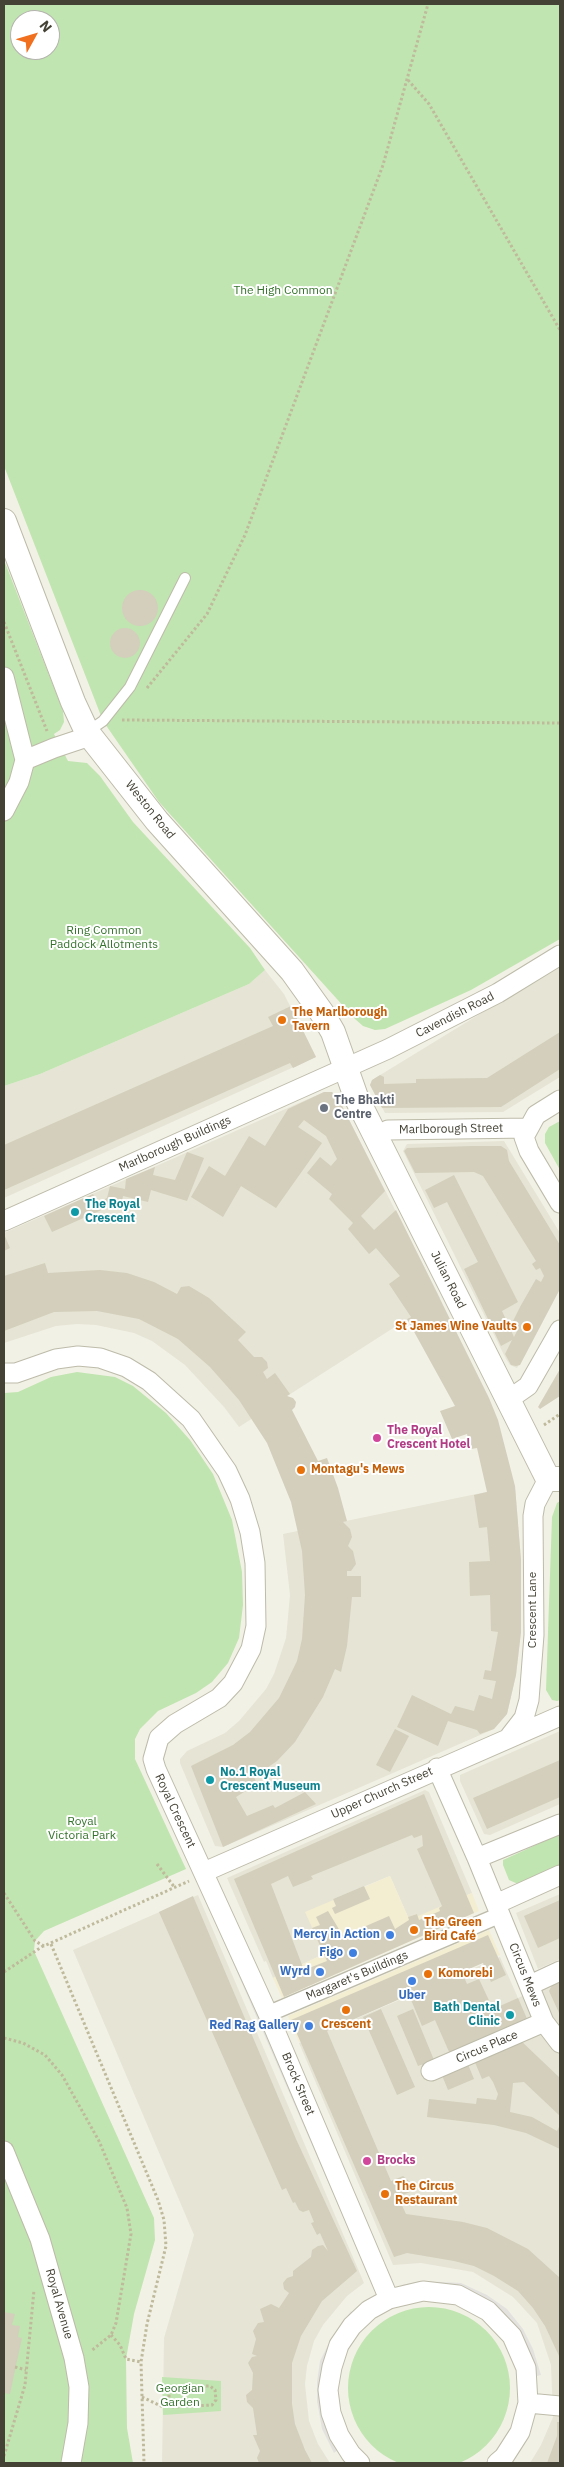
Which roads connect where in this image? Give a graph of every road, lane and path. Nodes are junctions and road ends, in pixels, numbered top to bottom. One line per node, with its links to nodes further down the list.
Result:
1 (428, 4): 2 (path)
2 (408, 80): 3 (path); 8 (path)
3 (560, 330)
4 (4, 521): 11 (street, Weston Road)
5 (184, 578): 11 (lane)
6 (4, 622): 12 (path)
7 (4, 677): 13 (street)
8 (141, 695)
9 (123, 714): 10 (path)
10 (560, 723)
11 (89, 734): 12 (street); 16 (street, Weston Road)
12 (54, 748): 13 (street)
13 (25, 760): 14 (street)
14 (4, 811)
15 (560, 955): 16 (street, Cavendish Road)
16 (346, 1068): 19 (street, Julian Road); 21 (street, Marlborough Buildings)
17 (560, 1100): 18 (street)
18 (528, 1128): 19 (street, Marlborough Street); 20 (street)
19 (376, 1136): 24 (street, Julian Road)
20 (560, 1203)
21 (4, 1221)
22 (560, 1330): 24 (street)
23 (4, 1373): 34 (street, Royal Crescent)
24 (508, 1400): 27 (street, Julian Road)
25 (560, 1414): 26 (path)
26 (544, 1426)
27 (554, 1480): 29 (street, Crescent Lane)
28 (560, 1716): 29 (street, Upper Church Street)
29 (508, 1738): 30 (street, Upper Church Street)
30 (438, 1768): 32 (street, Circus Mews); 34 (street, Upper Church Street)
31 (560, 1824): 32 (street)
32 (477, 1858): 38 (street, Circus Mews)
33 (157, 1864): 36 (path)
34 (204, 1872): 36 (path); 44 (street, Brock Street)
35 (560, 1875): 38 (street)
36 (175, 1888): 39 (path)
37 (4, 1894): 40 (path)
38 (498, 1909): 43 (street, Circus Mews); 44 (street, Margaret's Buildings)
39 (51, 1944): 40 (path); 54 (path)
40 (44, 1946): 41 (path)
41 (4, 1972)
42 (560, 1972): 43 (street)
43 (530, 1986): 45 (street, Circus Mews)
44 (268, 2014): 51 (street, Brock Street)
45 (544, 2022): 47 (street, Circus Mews); 48 (street, Circus Place)
46 (4, 2038): 52 (path)
47 (560, 2043)
48 (431, 2071)
49 (4, 2151): 53 (street, Royal Avenue)
50 (34, 2288): 56 (path)
51 (389, 2299): 59 (street); 64 (street)
52 (111, 2335): 53 (path); 54 (path)
53 (74, 2358): 62 (street, Royal Avenue)
54 (141, 2362): 57 (path)
55 (15, 2367): 56 (path)
56 (26, 2370): 61 (path)
57 (142, 2397): 58 (path); 63 (path)
58 (169, 2398): 58 (path)
59 (528, 2403): 60 (street); 65 (street)
60 (560, 2406)
61 (4, 2456)
62 (71, 2463)
63 (144, 2463)
64 (360, 2463)
65 (496, 2463)

